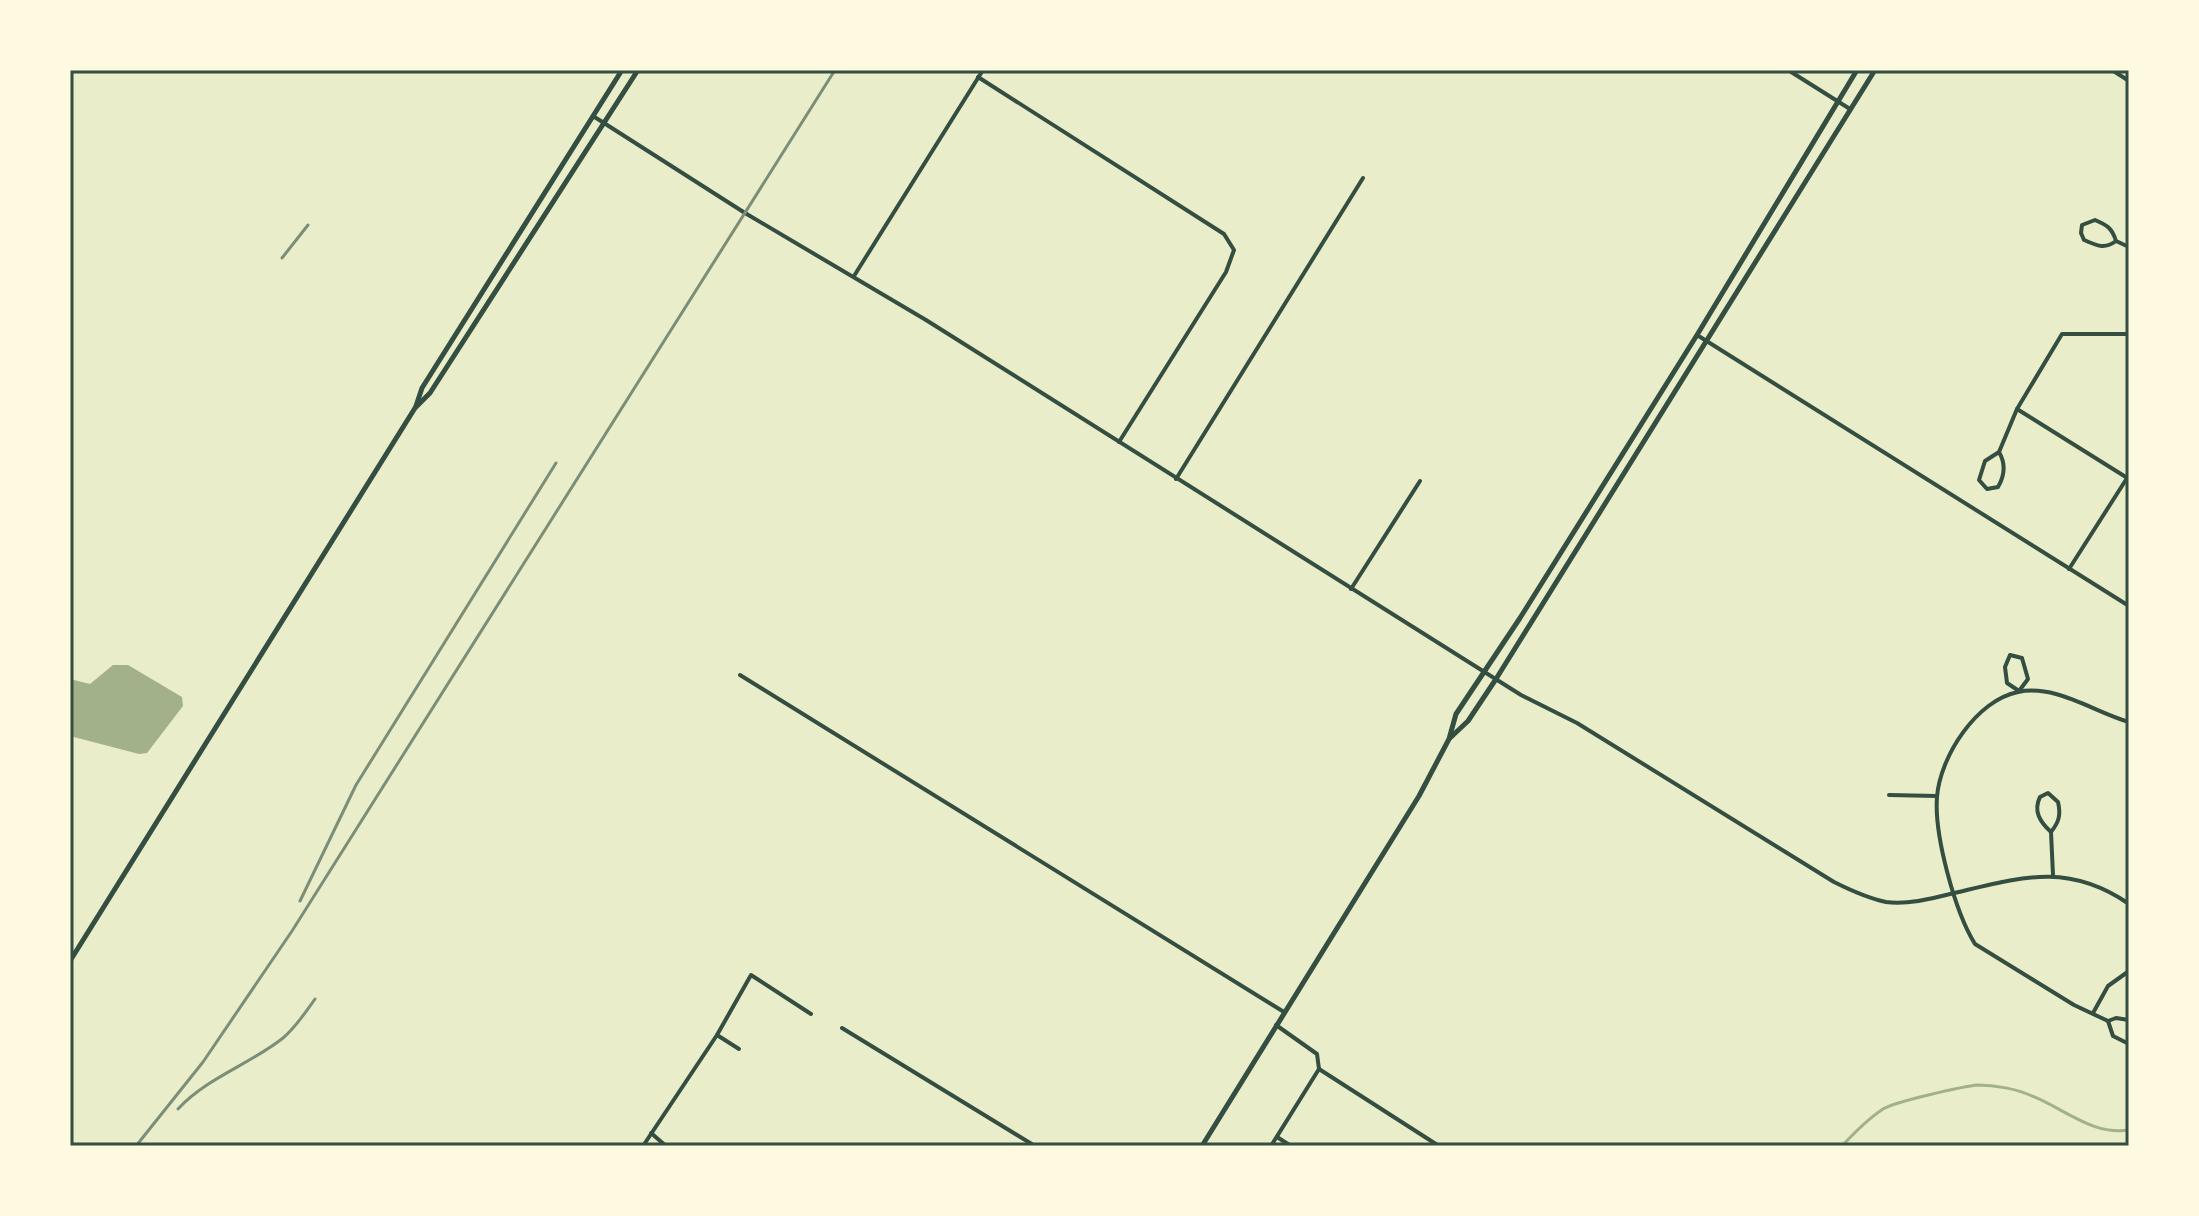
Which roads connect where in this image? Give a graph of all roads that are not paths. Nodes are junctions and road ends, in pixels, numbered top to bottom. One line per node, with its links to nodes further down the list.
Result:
1 (622, 70): 12 (main road)
2 (638, 70): 13 (main road)
3 (983, 70): 8 (street)
4 (1788, 70): 10 (street)
5 (1857, 70): 10 (main road)
6 (1875, 70): 11 (main road)
7 (2112, 70): 9 (street)
8 (978, 77): 17 (street); 23 (street)
9 (2129, 81)
10 (1837, 101): 11 (street); 19 (main road)
11 (1850, 109): 20 (main road)
12 (593, 116): 13 (street); 21 (main road)
13 (604, 122): 17 (street); 21 (main road)
14 (1363, 178): 26 (street)
15 (2116, 241): 15 (street); 16 (street)
16 (2129, 247)
17 (854, 276): 23 (street)
18 (2129, 334): 22 (street)
19 (1697, 335): 20 (street); 31 (main road)
20 (1707, 341): 28 (street); 33 (main road)
21 (415, 408): 43 (main road)
22 (2017, 409): 24 (street); 25 (street)
23 (1119, 442): 26 (street)
24 (1999, 452): 24 (street)
25 (2129, 477): 28 (street)
26 (1176, 479): 29 (street)
27 (1420, 481): 29 (street)
28 (2069, 569): 30 (street)
29 (1351, 589): 31 (street)
30 (2129, 606)
31 (1484, 672): 33 (street); 36 (main road)
32 (740, 675): 45 (street)
33 (1496, 679): 36 (main road); 41 (street)
34 (2019, 691): 34 (street); 35 (street); 38 (street)
35 (2129, 722)
36 (1449, 739): 45 (main road)
37 (1889, 795): 38 (street)
38 (1937, 796): 41 (street)
39 (2051, 832): 39 (street); 40 (street)
40 (2053, 875): 41 (street); 42 (street)
41 (1954, 893): 46 (street)
42 (2129, 904)
43 (70, 961)
44 (2129, 971): 46 (street)
45 (1284, 1012): 50 (main road)
46 (2093, 1013): 49 (street)
47 (811, 1014): 52 (street)
48 (2129, 1020): 49 (street)
49 (2108, 1021): 53 (street)
50 (1276, 1025): 55 (street); 61 (main road)
51 (842, 1028): 60 (street)
52 (717, 1035): 54 (street); 56 (street)
53 (2129, 1044)
54 (739, 1049)
55 (1319, 1069): 57 (street); 64 (street)
56 (651, 1133): 58 (street); 59 (street)
57 (1277, 1137): 62 (street); 63 (street)
58 (643, 1146)
59 (666, 1146)
60 (1035, 1146)
61 (1202, 1146)
62 (1271, 1146)
63 (1291, 1146)
64 (1439, 1146)

